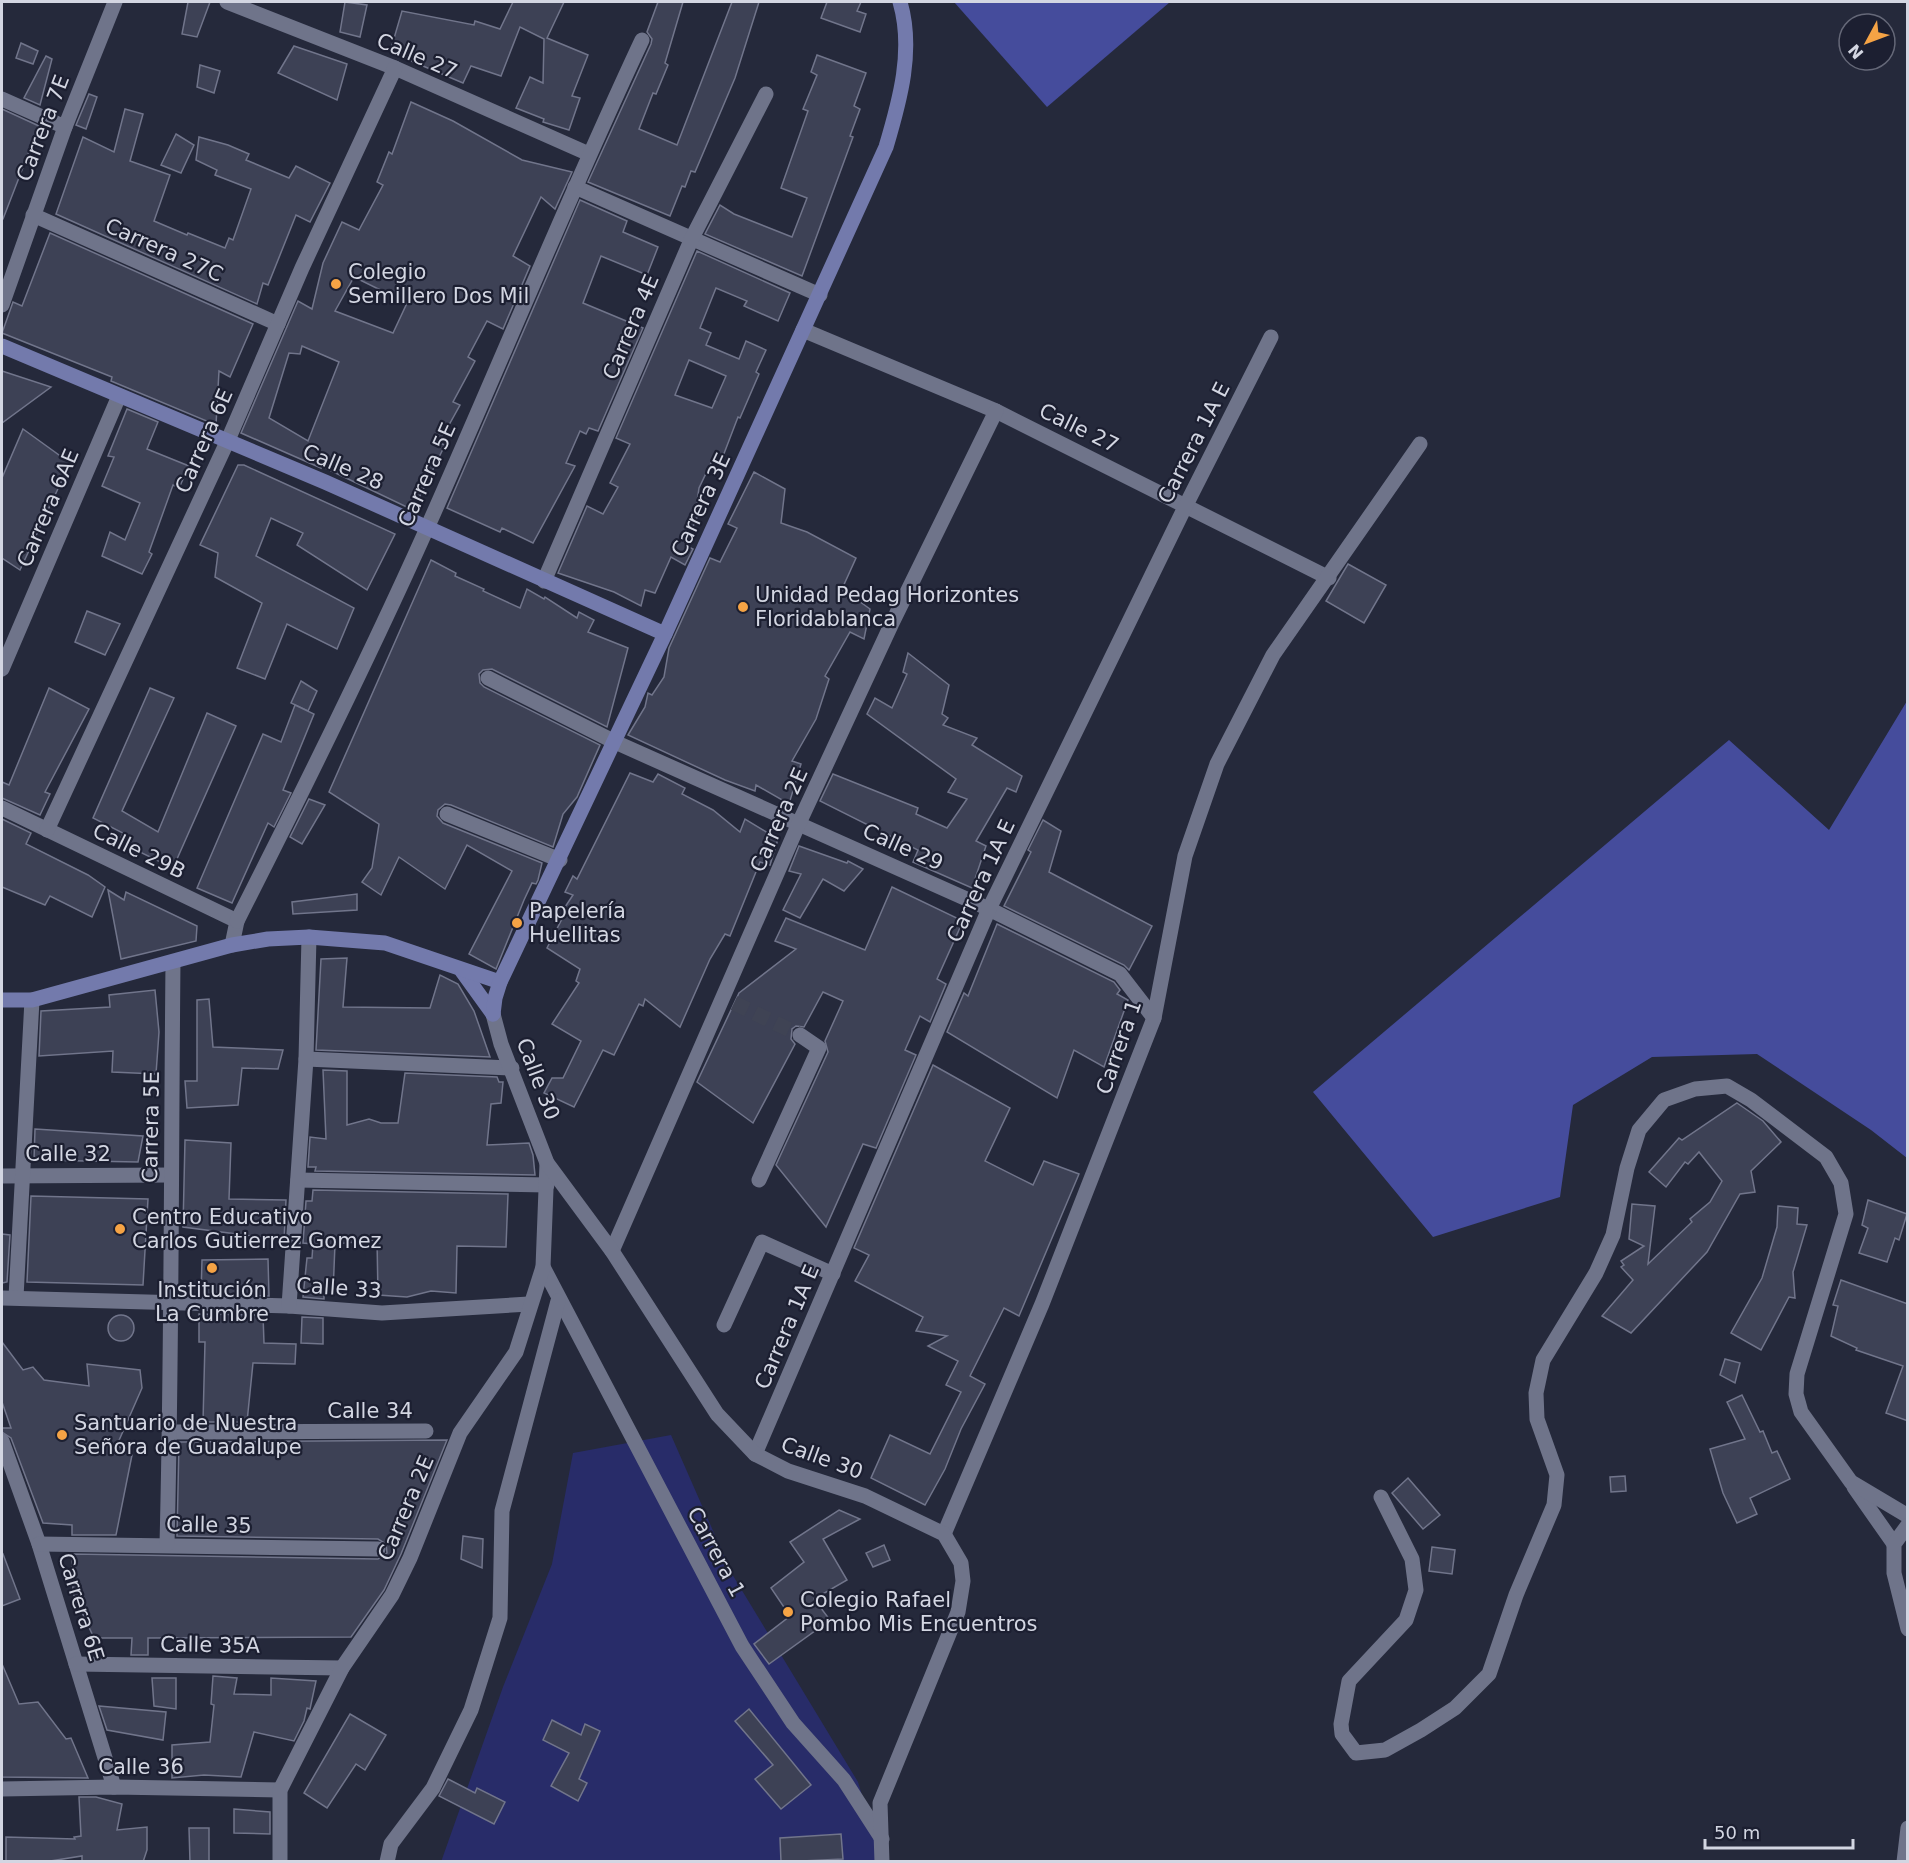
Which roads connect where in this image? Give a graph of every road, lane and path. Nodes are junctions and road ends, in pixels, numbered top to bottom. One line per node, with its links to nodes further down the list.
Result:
1 (115, 2): 8 (street, Carrera 7E)
2 (227, 2): 5 (street, Calle 27)
3 (900, 2): 14 (main road, Carrera 3E)
4 (642, 40): 9 (street, Carrera 5E)
5 (395, 68): 9 (street, Calle 27); 16 (street, Carrera 6E)
6 (766, 94): 12 (street, Carrera 4E)
7 (2, 99): 8 (street)
8 (65, 127): 11 (street, Carrera 7E)
9 (589, 154): 10 (street, Carrera 5E)
10 (575, 187): 12 (street); 25 (street, Carrera 5E)
11 (33, 215): 13 (street, Carrera 7E); 16 (street, Carrera 27C)
12 (692, 237): 14 (street); 27 (street, Carrera 4E)
13 (8, 261): 15 (street, Carrera 7E)
14 (820, 295): 17 (main road, Carrera 3E)
15 (2, 305)
16 (278, 324): 22 (street, Carrera 6E)
17 (803, 330): 21 (street, Calle 27); 28 (main road, Carrera 3E)
18 (1271, 337): 24 (street, Carrera 1A E)
19 (2, 346): 20 (main road, Calle 28)
20 (119, 396): 22 (main road, Calle 28); 29 (street, Carrera 6AE)
21 (996, 411): 24 (street, Calle 27); 34 (street, Carrera 2E)
22 (228, 440): 25 (main road, Calle 28); 35 (street, Carrera 6E)
23 (1420, 444): 26 (street, Carrera 1)
24 (1186, 505): 26 (street, Calle 27); 37 (street, Carrera 1A E)
25 (428, 527): 27 (main road, Calle 28); 38 (street, Carrera 5E)
26 (1329, 578): 47 (street, Carrera 1)
27 (544, 581): 28 (main road, Calle 28)
28 (665, 634): 31 (main road, Carrera 3E)
29 (2, 669)
30 (488, 678): 31 (street, Calle 29)
31 (615, 742): 34 (street, Calle 29); 36 (main road, Carrera 3E)
32 (2, 808): 35 (street, Calle 29B)
33 (447, 814): 36 (street)
34 (799, 824): 37 (street, Calle 29); 58 (street, Carrera 2E)
35 (47, 830): 38 (street, Calle 29B)
36 (560, 860): 43 (main road, Carrera 3E)
37 (989, 909): 47 (street, Calle 29); 60 (street, Carrera 1A E)
38 (237, 921): 40 (street)
39 (309, 937): 40 (main road); 42 (main road); 49 (street)
40 (232, 945): 41 (main road)
41 (173, 962): 45 (main road); 52 (street, Carrera 5E)
42 (462, 971): 43 (main road); 46 (main road, Calle 30)
43 (501, 982): 46 (main road, Carrera 3E)
44 (2, 1000): 45 (main road)
45 (32, 1000): 54 (street)
46 (493, 1014): 50 (street, Calle 30)
47 (1154, 1018): 75 (street, Carrera 1)
48 (800, 1035): 56 (street)
49 (306, 1059): 50 (street); 55 (street)
50 (512, 1068): 51 (street, Calle 30)
51 (547, 1163): 57 (street, Carrera 2E); 58 (street, Calle 30)
52 (171, 1175): 54 (street, Calle 32); 64 (street, Carrera 5E)
53 (2, 1176): 54 (street, Calle 32)
54 (21, 1176): 61 (street)
55 (298, 1180): 57 (street); 65 (street)
56 (759, 1180)
57 (547, 1185): 59 (street, Carrera 2E)
58 (612, 1251): 70 (street, Calle 30)
59 (543, 1267): 62 (street, Carrera 1); 63 (street, Carrera 2E)
60 (833, 1274): 66 (street); 70 (street, Carrera 1A E)
61 (9, 1297): 64 (street, Calle 33)
62 (558, 1297): 63 (street, Calle 33); 87 (street, Carrera 1); 89 (street)
63 (530, 1301): 65 (street, Calle 33); 82 (street, Carrera 2E)
64 (172, 1304): 65 (street, Calle 33); 68 (street, Carrera 5E)
65 (289, 1306)
66 (724, 1325)
67 (426, 1431): 68 (street, Calle 34)
68 (170, 1432): 77 (street, Carrera 5E)
69 (2, 1442): 76 (street, Carrera 6E)
70 (755, 1454): 75 (street, Calle 30)
71 (1851, 1482): 72 (street); 73 (street); 78 (street)
72 (1381, 1497)
73 (1908, 1516)
74 (1908, 1525): 78 (street)
75 (944, 1534): 87 (street)
76 (39, 1544): 77 (street, Calle 35); 81 (street, Carrera 6E)
77 (167, 1544): 79 (street, Calle 35)
78 (1894, 1544): 80 (street)
79 (378, 1550)
80 (1908, 1629)
81 (76, 1664): 82 (street, Calle 35A); 83 (street, Carrera 6E)
82 (342, 1668): 85 (street, Carrera 2E)
83 (114, 1787): 84 (street, Calle 36); 85 (street, Calle 36)
84 (2, 1789)
85 (280, 1790): 88 (street, Carrera 2E)
86 (1908, 1828): 91 (street)
87 (882, 1839): 90 (street)
88 (280, 1862)
89 (387, 1862)
90 (882, 1862)
91 (1905, 1862)

